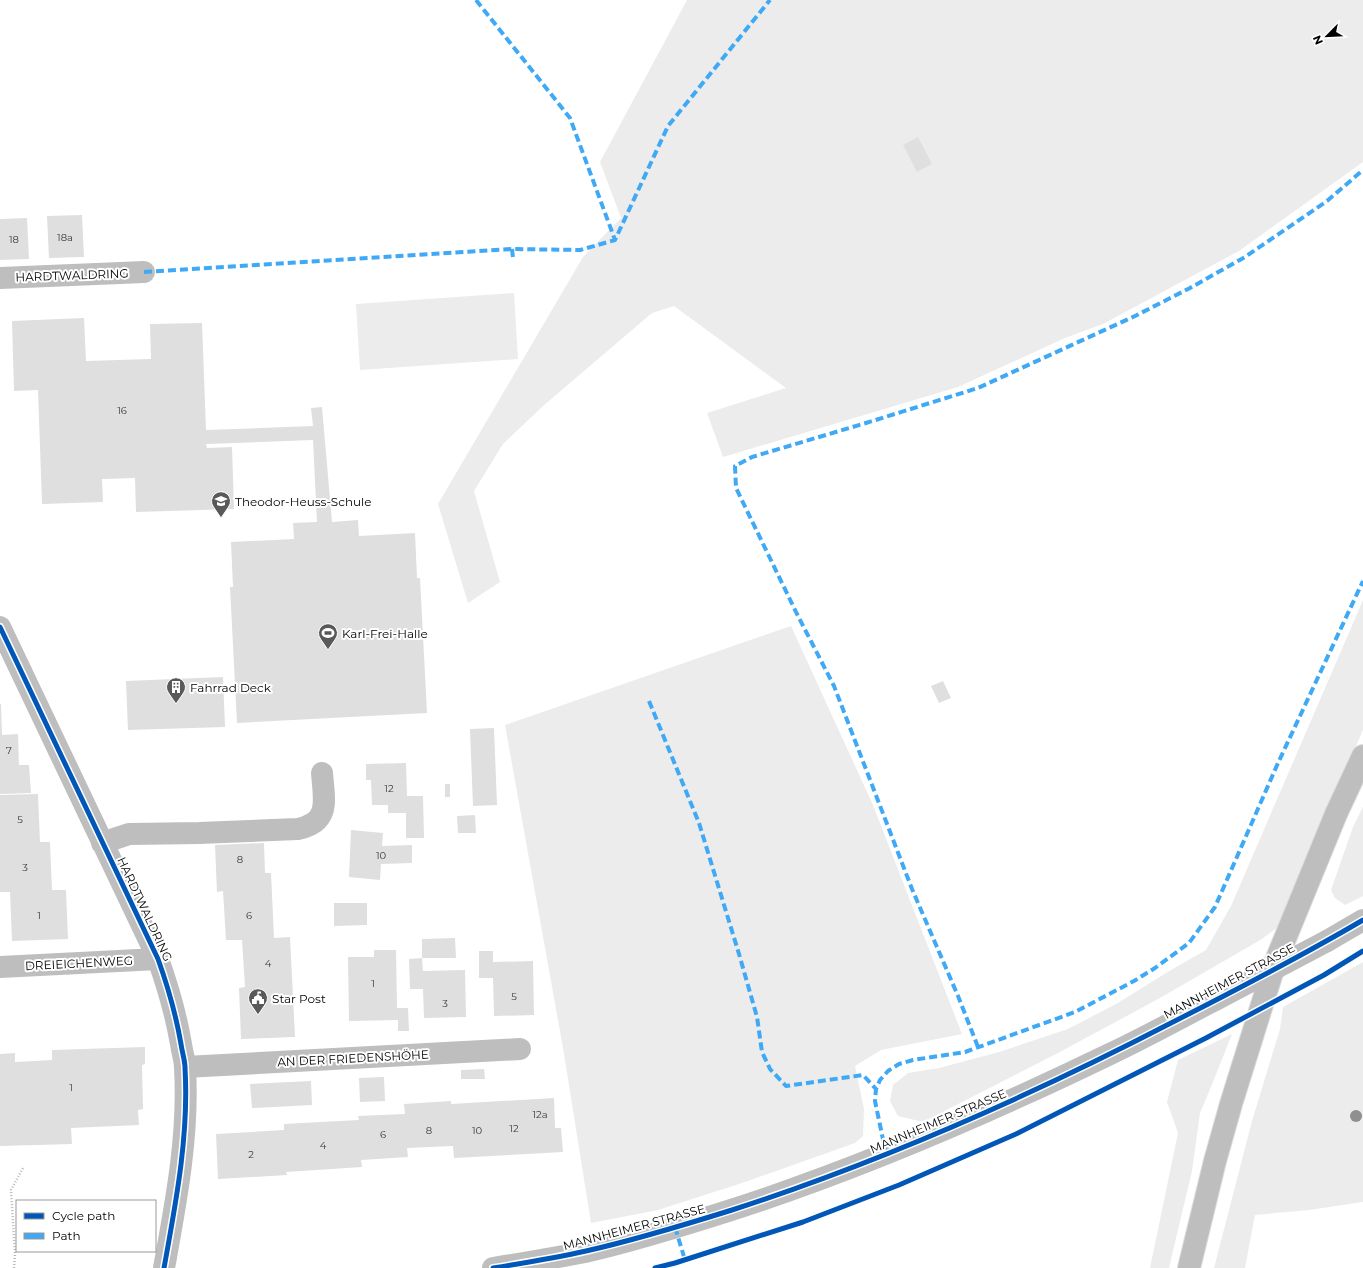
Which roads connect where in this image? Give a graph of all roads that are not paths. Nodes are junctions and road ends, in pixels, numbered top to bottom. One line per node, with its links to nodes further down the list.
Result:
1 (144, 272): 2 (street, HARDTWALDRING)
2 (0, 278)
3 (0, 627): 4 (street, HARDTWALDRING)
4 (6, 656): 7 (street, HARDTWALDRING)
5 (1363, 756): 15 (street)
6 (322, 773): 7 (street)
7 (102, 843): 9 (street, HARDTWALDRING)
8 (1363, 920): 14 (street, MANNHEIMER STRASSE, bridge)
9 (158, 959): 10 (street, DREIEICHENWEG); 12 (street, HARDTWALDRING)
10 (0, 967)
11 (520, 1049): 12 (street, AN DER FRIEDENSHÖHE)
12 (185, 1067): 13 (street, HARDTWALDRING)
13 (164, 1268)
14 (493, 1268)
15 (1189, 1268)

